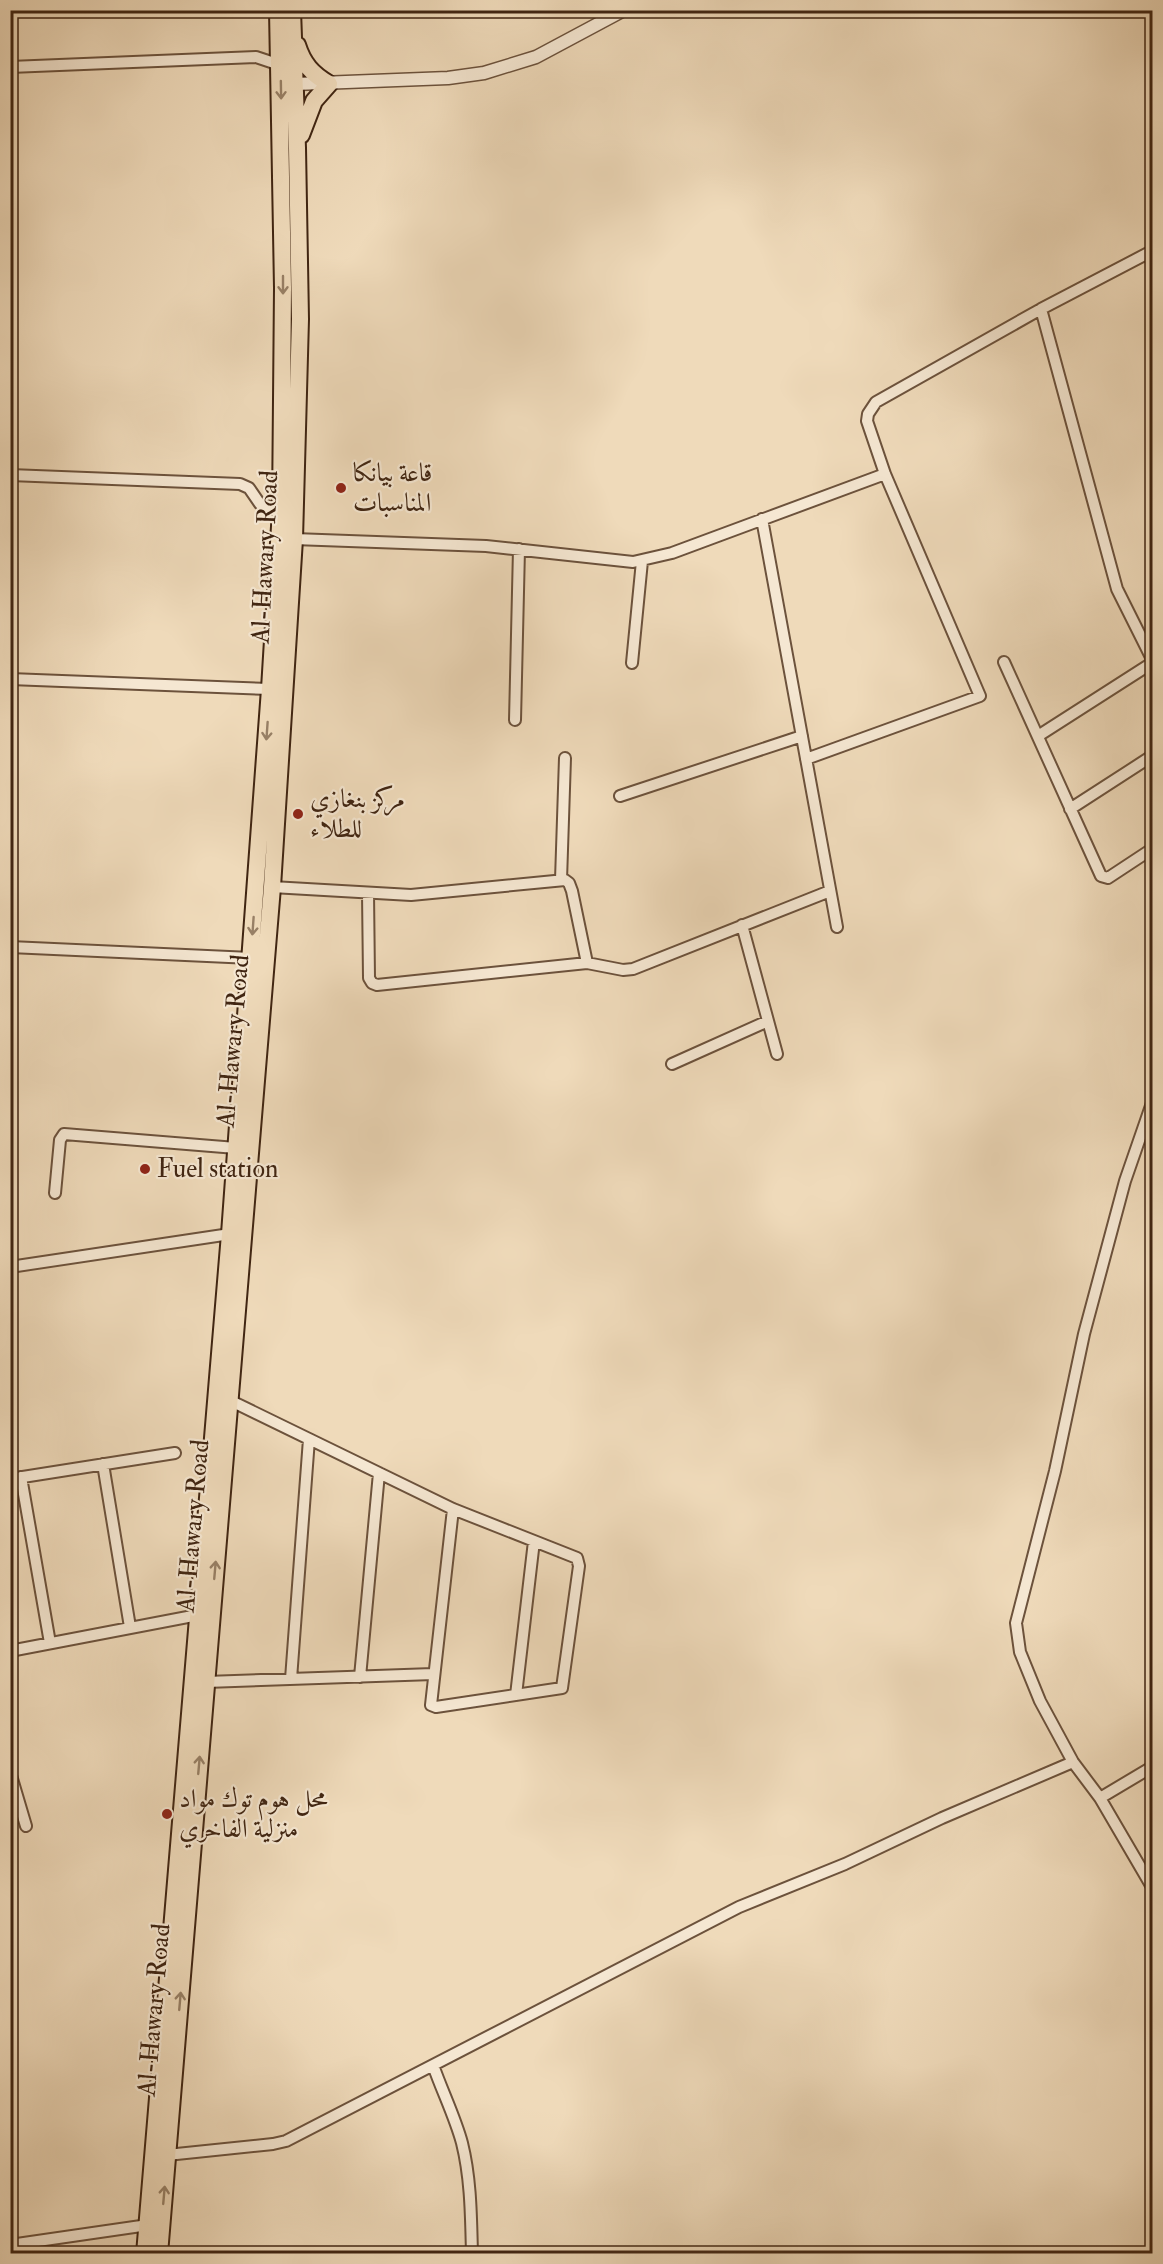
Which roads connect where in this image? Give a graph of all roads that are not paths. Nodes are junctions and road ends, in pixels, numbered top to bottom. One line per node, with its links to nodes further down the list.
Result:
1 (278, 10): 4 (highway, Al-Hawary Road)
2 (292, 10): 4 (highway, Al-Hawary Road)
3 (624, 10): 9 (street)
4 (286, 35): 5 (street); 6 (highway, Al-Hawary Road); 8 (highway, Al-Hawary Road); 9 (highway)
5 (256, 57): 6 (street); 7 (street)
6 (280, 65): 13 (highway, Al-Hawary Road, one-way to 13)
7 (10, 67)
8 (295, 84): 9 (street); 10 (highway, Al-Hawary Road)
9 (329, 84): 10 (highway)
10 (297, 148): 13 (highway, Al-Hawary Road)
11 (1152, 251): 12 (street)
12 (1041, 309): 14 (street); 21 (street)
13 (288, 464): 16 (highway, Al-Hawary Road); 18 (highway, Al-Hawary Road)
14 (885, 474): 17 (street); 31 (street)
15 (10, 475): 16 (street)
16 (281, 510): 25 (highway, Al-Hawary Road)
17 (762, 519): 20 (street); 27 (street)
18 (294, 539): 19 (street); 36 (highway, Al-Hawary Road)
19 (519, 549): 20 (street); 26 (street)
20 (642, 561): 23 (street)
21 (1152, 661): 28 (street)
22 (1004, 662): 28 (street)
23 (632, 663)
24 (10, 679): 25 (street)
25 (270, 689): 42 (highway, Al-Hawary Road, one-way to 42)
26 (515, 720)
27 (802, 736): 31 (street); 32 (street)
28 (1038, 736): 33 (street)
29 (1152, 756): 33 (street)
30 (565, 758): 35 (street)
31 (806, 759): 37 (street)
32 (620, 796)
33 (1070, 809): 34 (street)
34 (1152, 849)
35 (561, 880): 38 (street); 43 (street)
36 (272, 887): 38 (street); 52 (highway, Al-Hawary Road)
37 (830, 891): 39 (street); 40 (street)
38 (368, 893): 43 (street)
39 (742, 926): 43 (street); 44 (street)
40 (837, 927)
41 (10, 947): 42 (street)
42 (251, 958): 48 (highway, Al-Hawary Road)
43 (587, 963)
44 (768, 1021): 45 (street); 46 (street)
45 (777, 1054)
46 (672, 1064)
47 (1151, 1109): 69 (street)
48 (236, 1148): 49 (street); 50 (highway, Al-Hawary Road)
49 (55, 1193)
50 (230, 1234): 51 (street); 60 (highway, Al-Hawary Road)
51 (10, 1267)
52 (229, 1400): 53 (street); 67 (highway, Al-Hawary Road, one-way to 52)
53 (309, 1439): 56 (street); 66 (street)
54 (176, 1453): 55 (street)
55 (104, 1464): 57 (street); 61 (street)
56 (379, 1473): 58 (street); 65 (street)
57 (16, 1478): 62 (street)
58 (453, 1509): 59 (street); 64 (street)
59 (534, 1541): 68 (street); 68 (street)
60 (198, 1615): 61 (street); 73 (highway, Al-Hawary Road)
61 (130, 1627): 62 (street)
62 (50, 1643): 63 (street)
63 (10, 1651)
64 (433, 1674): 65 (street); 68 (street)
65 (360, 1677): 66 (street)
66 (291, 1679): 67 (street)
67 (206, 1682): 73 (highway, Al-Hawary Road, one-way to 67)
68 (516, 1695)
69 (1072, 1762): 72 (street); 76 (street)
70 (1152, 1767): 72 (street)
71 (10, 1772): 74 (street)
72 (1100, 1798): 75 (street)
73 (188, 1810): 77 (highway, Al-Hawary Road, one-way to 73); 78 (highway, Al-Hawary Road)
74 (26, 1826)
75 (1152, 1887)
76 (432, 2066): 77 (street); 82 (street)
77 (167, 2155): 81 (highway, Al-Hawary Road, one-way to 77)
78 (148, 2225): 79 (street); 80 (highway, Al-Hawary Road)
79 (10, 2245)
80 (145, 2253)
81 (159, 2253)
82 (472, 2253)

